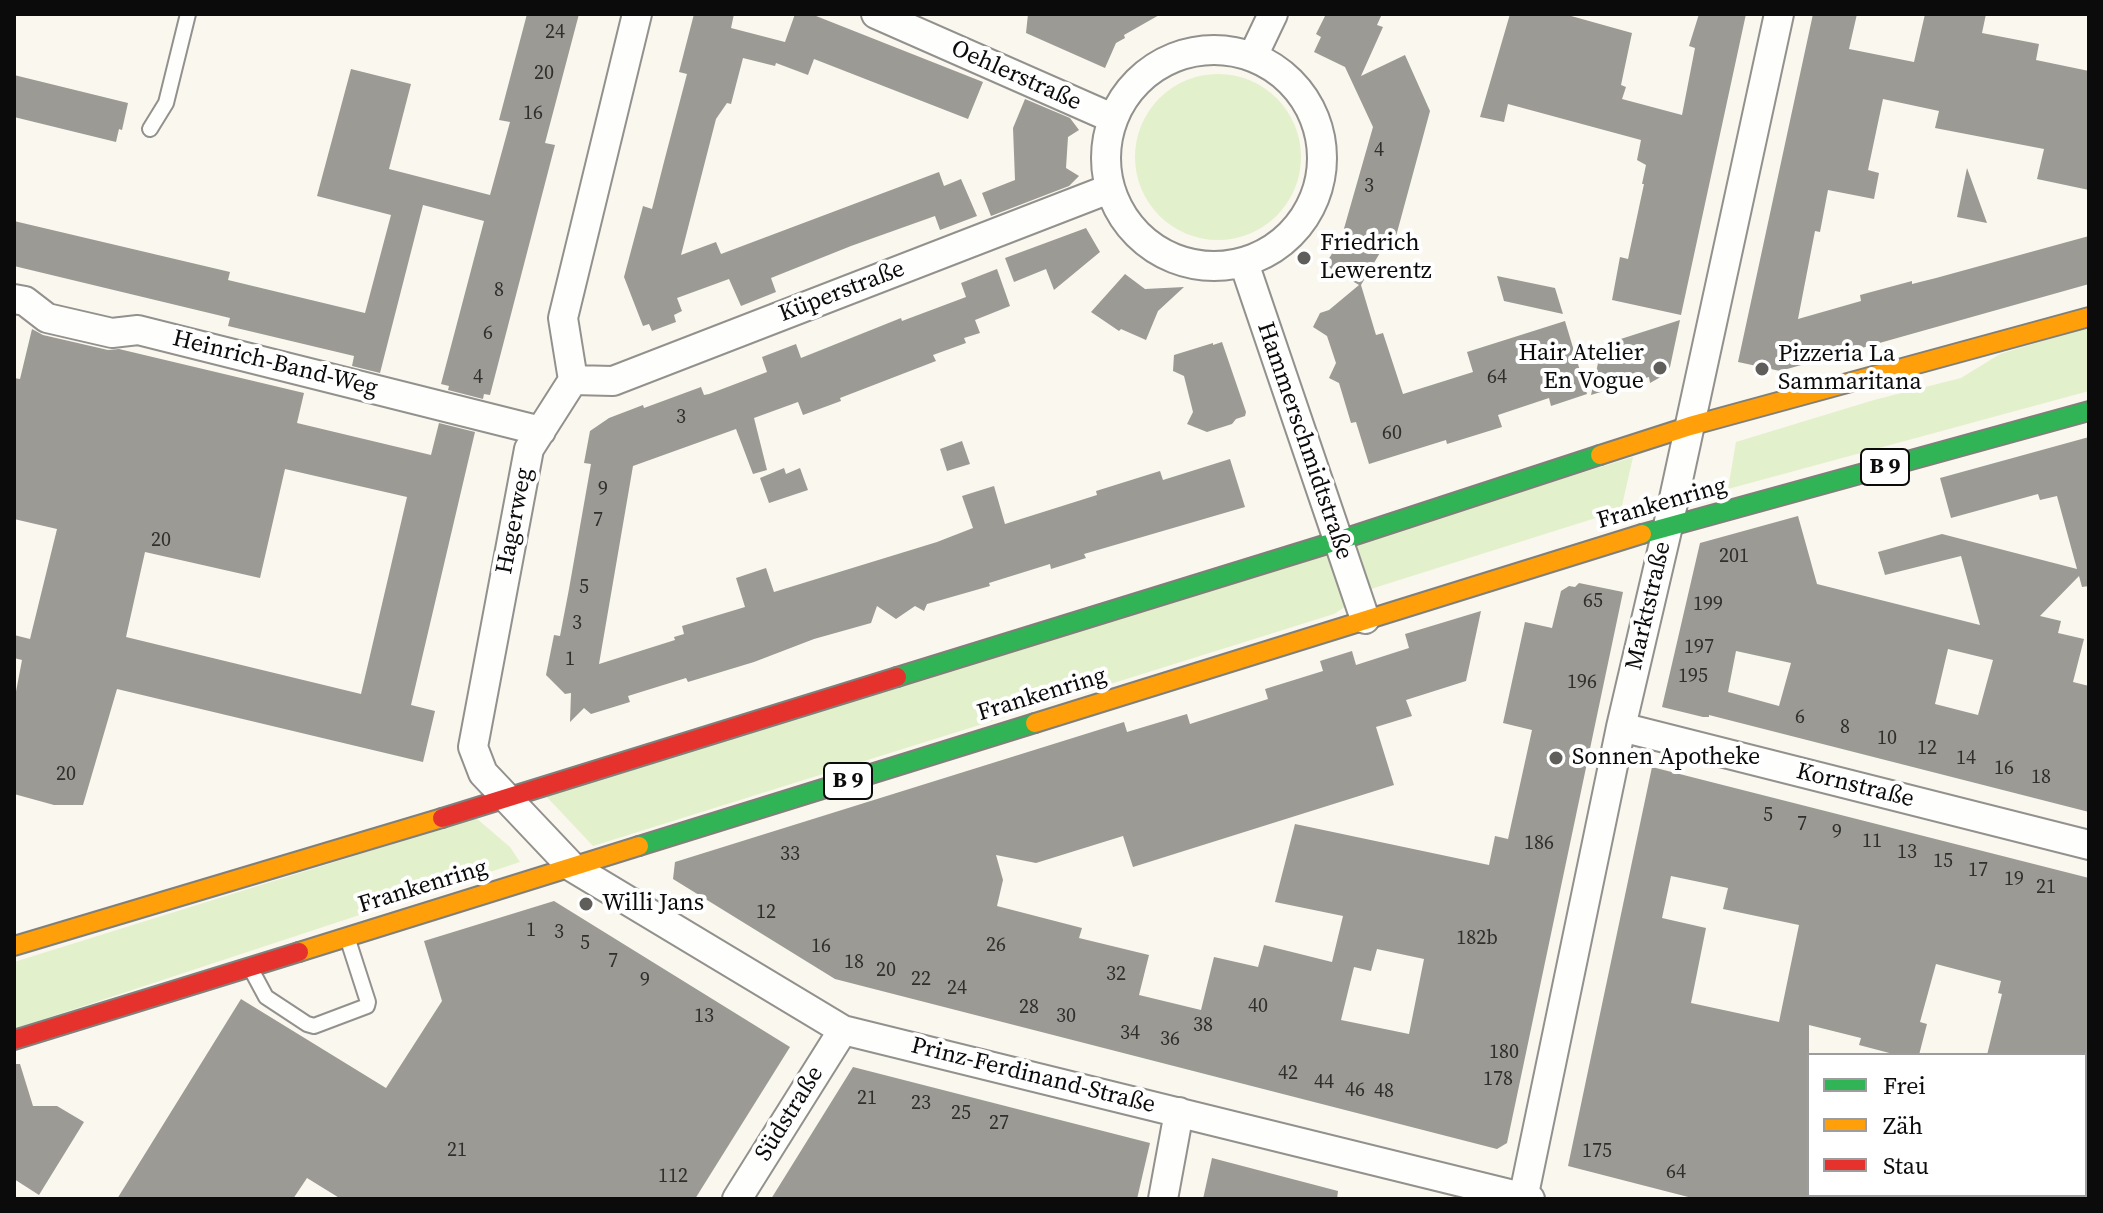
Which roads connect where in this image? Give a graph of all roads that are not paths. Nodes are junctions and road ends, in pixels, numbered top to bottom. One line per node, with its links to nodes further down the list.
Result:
1 (188, 14): 8 (lane)
2 (637, 14): 13 (street)
3 (876, 14): 7 (street, Oehlerstraße)
4 (1273, 14): 6 (street)
5 (1779, 14): 15 (street, Marktstraße)
6 (1253, 56): 7 (street); 10 (street)
7 (1112, 118): 9 (street)
8 (150, 129)
9 (1109, 189): 10 (street); 13 (street, Küperstraße)
10 (1244, 263): 18 (street, Hammerschmidtstraße)
11 (14, 299): 16 (street, Heinrich-Band-Weg)
12 (2089, 317): 15 (main road)
13 (573, 380): 16 (street, Hagerweg)
14 (2089, 411): 17 (main road, Frankenring / B 9)
15 (1690, 426): 17 (street, Marktstraße); 18 (main road)
16 (541, 431): 21 (street, Hagerweg)
17 (1668, 526): 19 (main road, Frankenring / B 9); 20 (street, Marktstraße)
18 (1337, 541): 19 (street, Hammerschmidtstraße); 21 (main road)
19 (1365, 619): 23 (main road, Frankenring / B 9)
20 (1621, 727): 22 (street, Kornstraße); 30 (street, Marktstraße)
21 (508, 798): 23 (street, Hagerweg); 25 (main road)
22 (2089, 845)
23 (572, 867): 24 (main road, Frankenring / B 9); 27 (street, Prinz-Ferdinand-Straße)
24 (347, 935): 26 (main road, Frankenring / B 9); 26 (lane)
25 (14, 946)
26 (250, 967): 28 (main road, Frankenring / B 9)
27 (843, 1030): 29 (street, Prinz-Ferdinand-Straße); 31 (street, Südstraße)
28 (14, 1040)
29 (1179, 1112): 30 (street, Prinz-Ferdinand-Straße); 32 (street)
30 (1525, 1198)
31 (737, 1199)
32 (1163, 1199)

